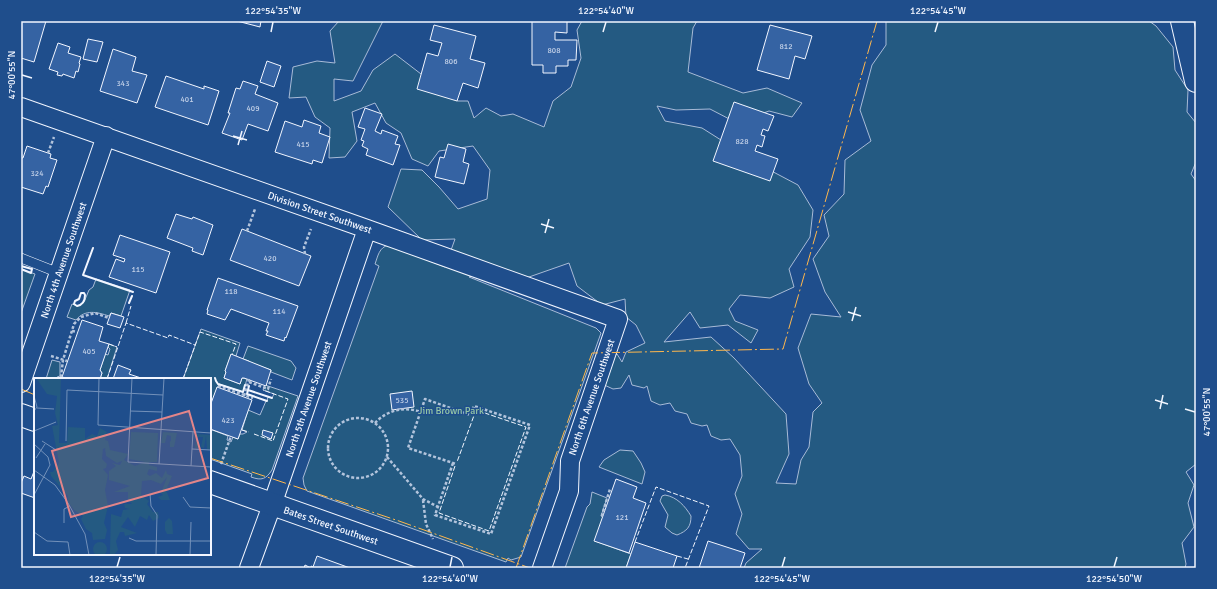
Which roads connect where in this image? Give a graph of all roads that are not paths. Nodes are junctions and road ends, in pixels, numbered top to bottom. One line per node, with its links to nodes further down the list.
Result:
1 (1182, 21): 2 (street)
2 (1196, 81)
3 (21, 107): 4 (street, Division Street Southwest)
4 (106, 136): 5 (street, Division Street Southwest); 7 (street, North 4th Avenue Southwest)
5 (368, 229): 8 (street, Division Street Southwest); 13 (street, North 5th Avenue Southwest)
6 (21, 258): 7 (lane)
7 (59, 273): 9 (street, North 4th Avenue Southwest)
8 (618, 319): 16 (street, North 6th Avenue Southwest)
9 (21, 384)
10 (21, 415): 11 (street)
11 (34, 420)
12 (215, 473): 13 (street, Bates Street Southwest)
13 (272, 505): 14 (street, North 5th Avenue Southwest); 15 (street, Bates Street Southwest)
14 (248, 568)
15 (452, 568)
16 (542, 568)

